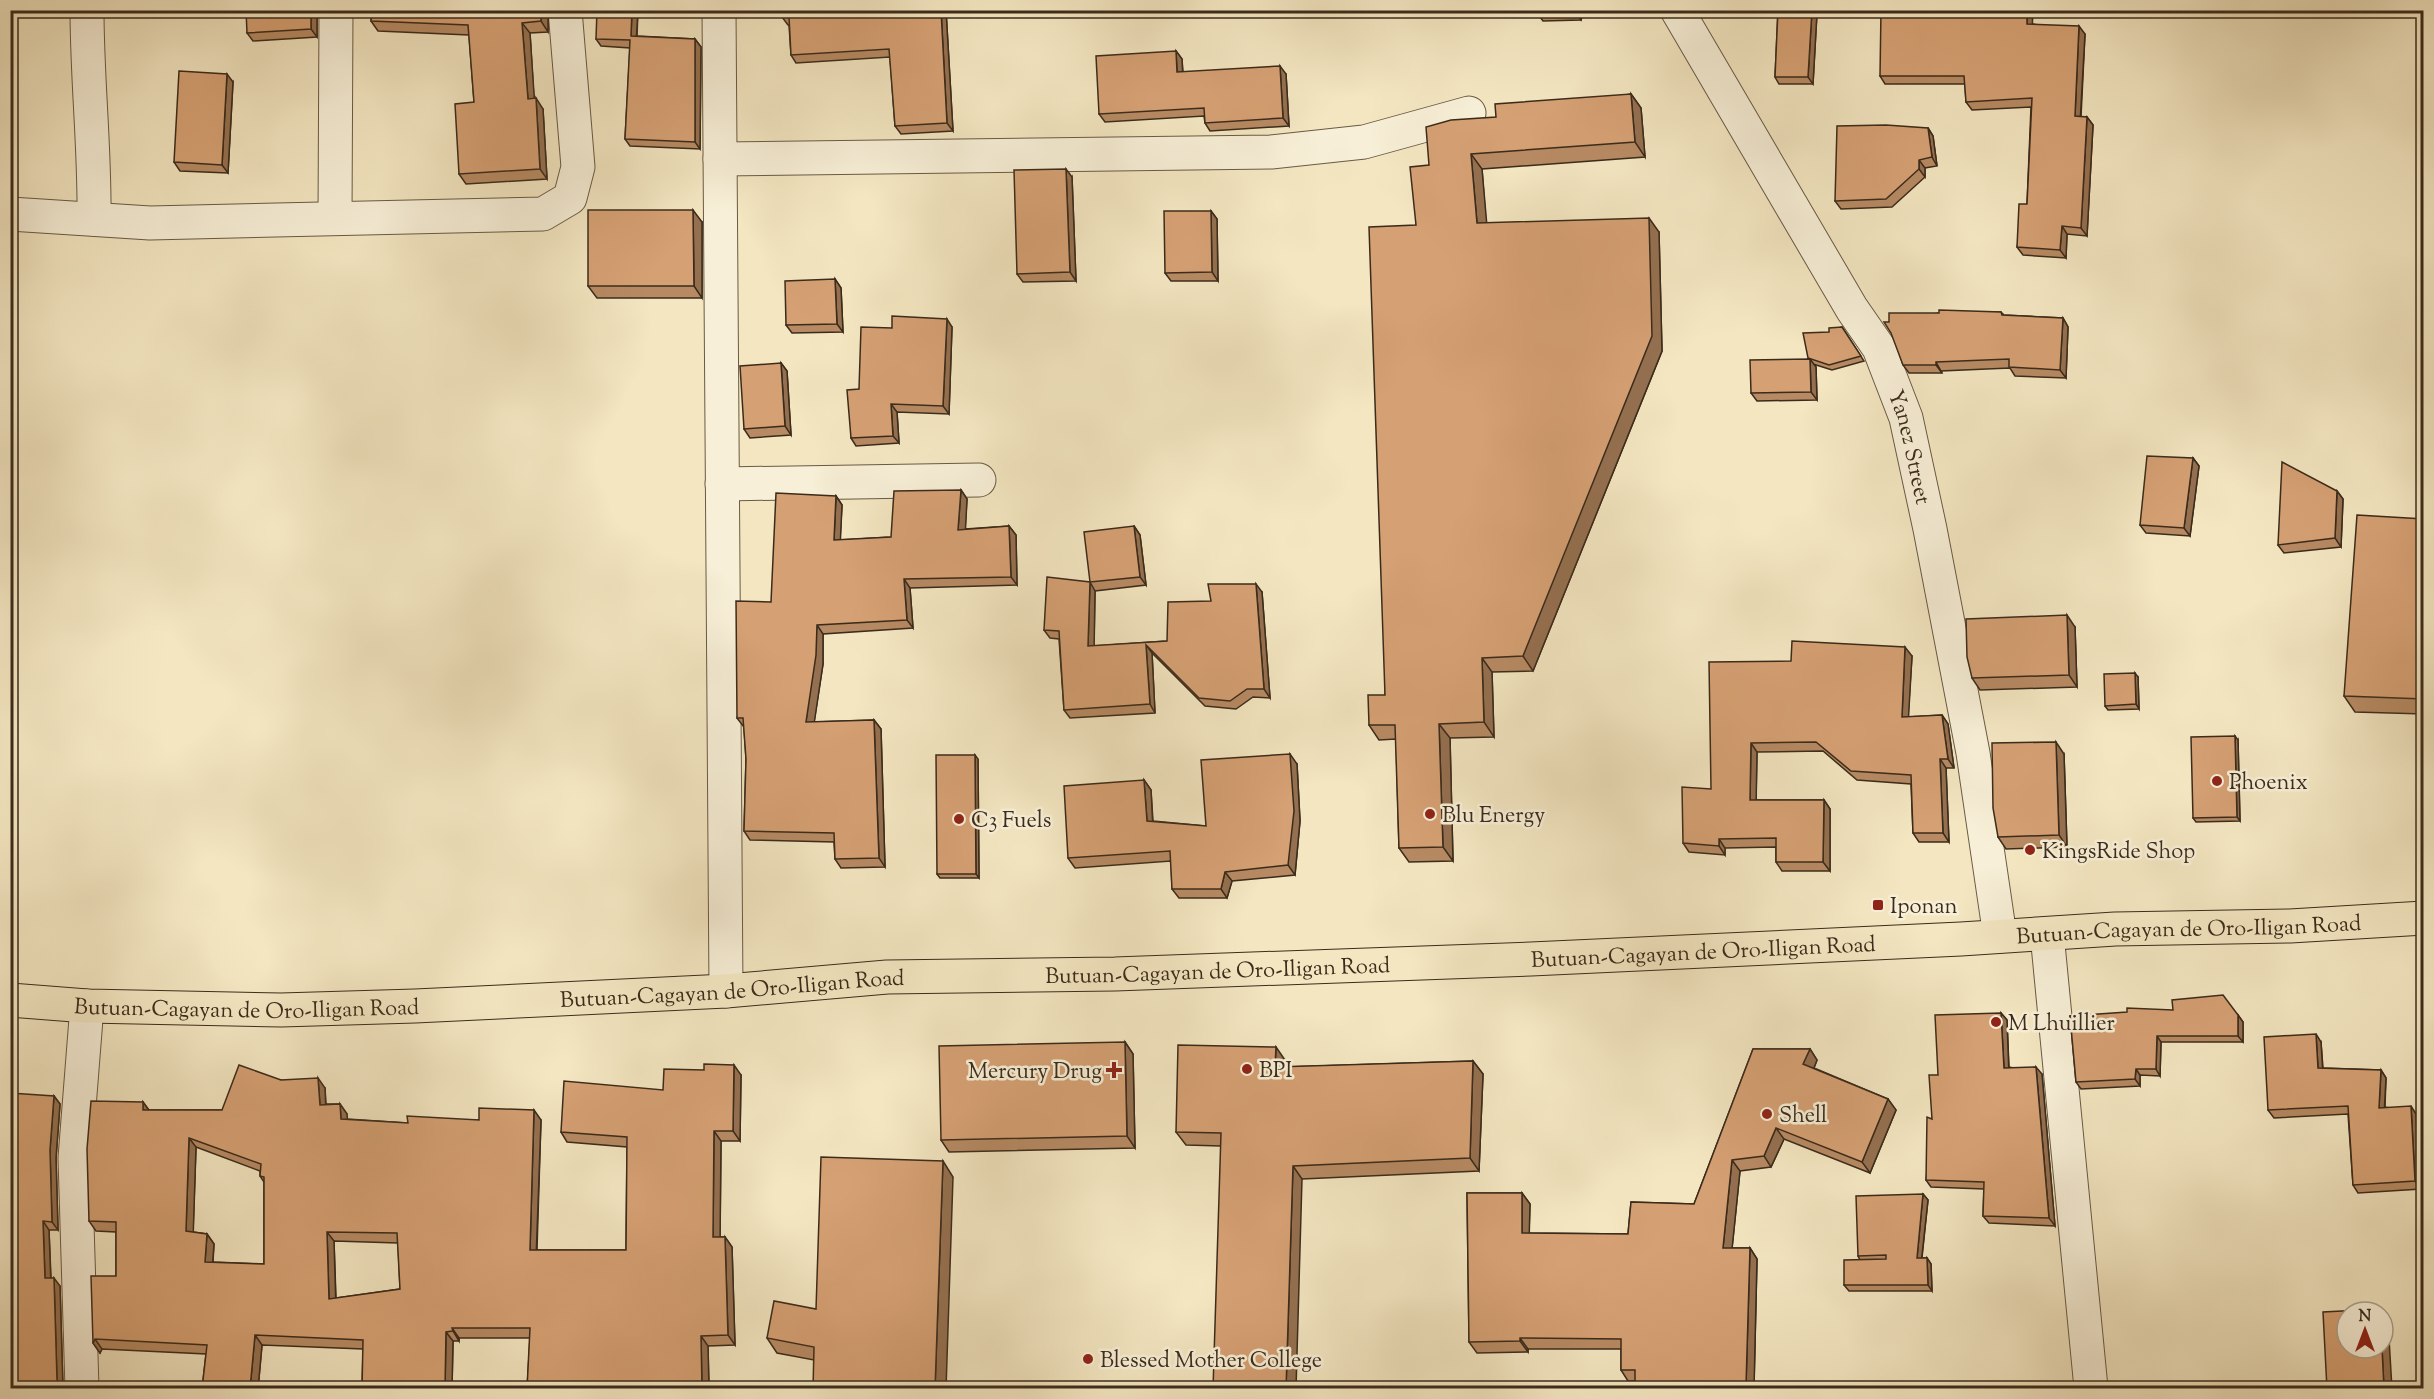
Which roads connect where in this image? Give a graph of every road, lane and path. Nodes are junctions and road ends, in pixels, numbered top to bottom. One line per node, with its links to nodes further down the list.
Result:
1 (87, 10): 10 (street)
2 (336, 10): 9 (street)
3 (565, 10): 9 (street)
4 (719, 10): 7 (street)
5 (1677, 10): 15 (street, Yanez Street)
6 (1469, 113): 7 (street)
7 (720, 159): 12 (street)
8 (10, 214): 10 (street)
9 (335, 218): 10 (street)
10 (94, 219)
11 (979, 480): 12 (street)
12 (722, 484): 16 (street)
13 (2424, 918): 14 (highway, Butuan-Cagayan de Oro-Iligan Road)
14 (2047, 934): 15 (highway, Butuan-Cagayan de Oro-Iligan Road); 20 (street)
15 (2000, 936): 16 (highway, Butuan-Cagayan de Oro-Iligan Road)
16 (726, 991): 18 (highway, Butuan-Cagayan de Oro-Iligan Road)
17 (10, 999): 18 (highway, Butuan-Cagayan de Oro-Iligan Road)
18 (87, 1006): 19 (street)
19 (82, 1389)
20 (2091, 1389)

